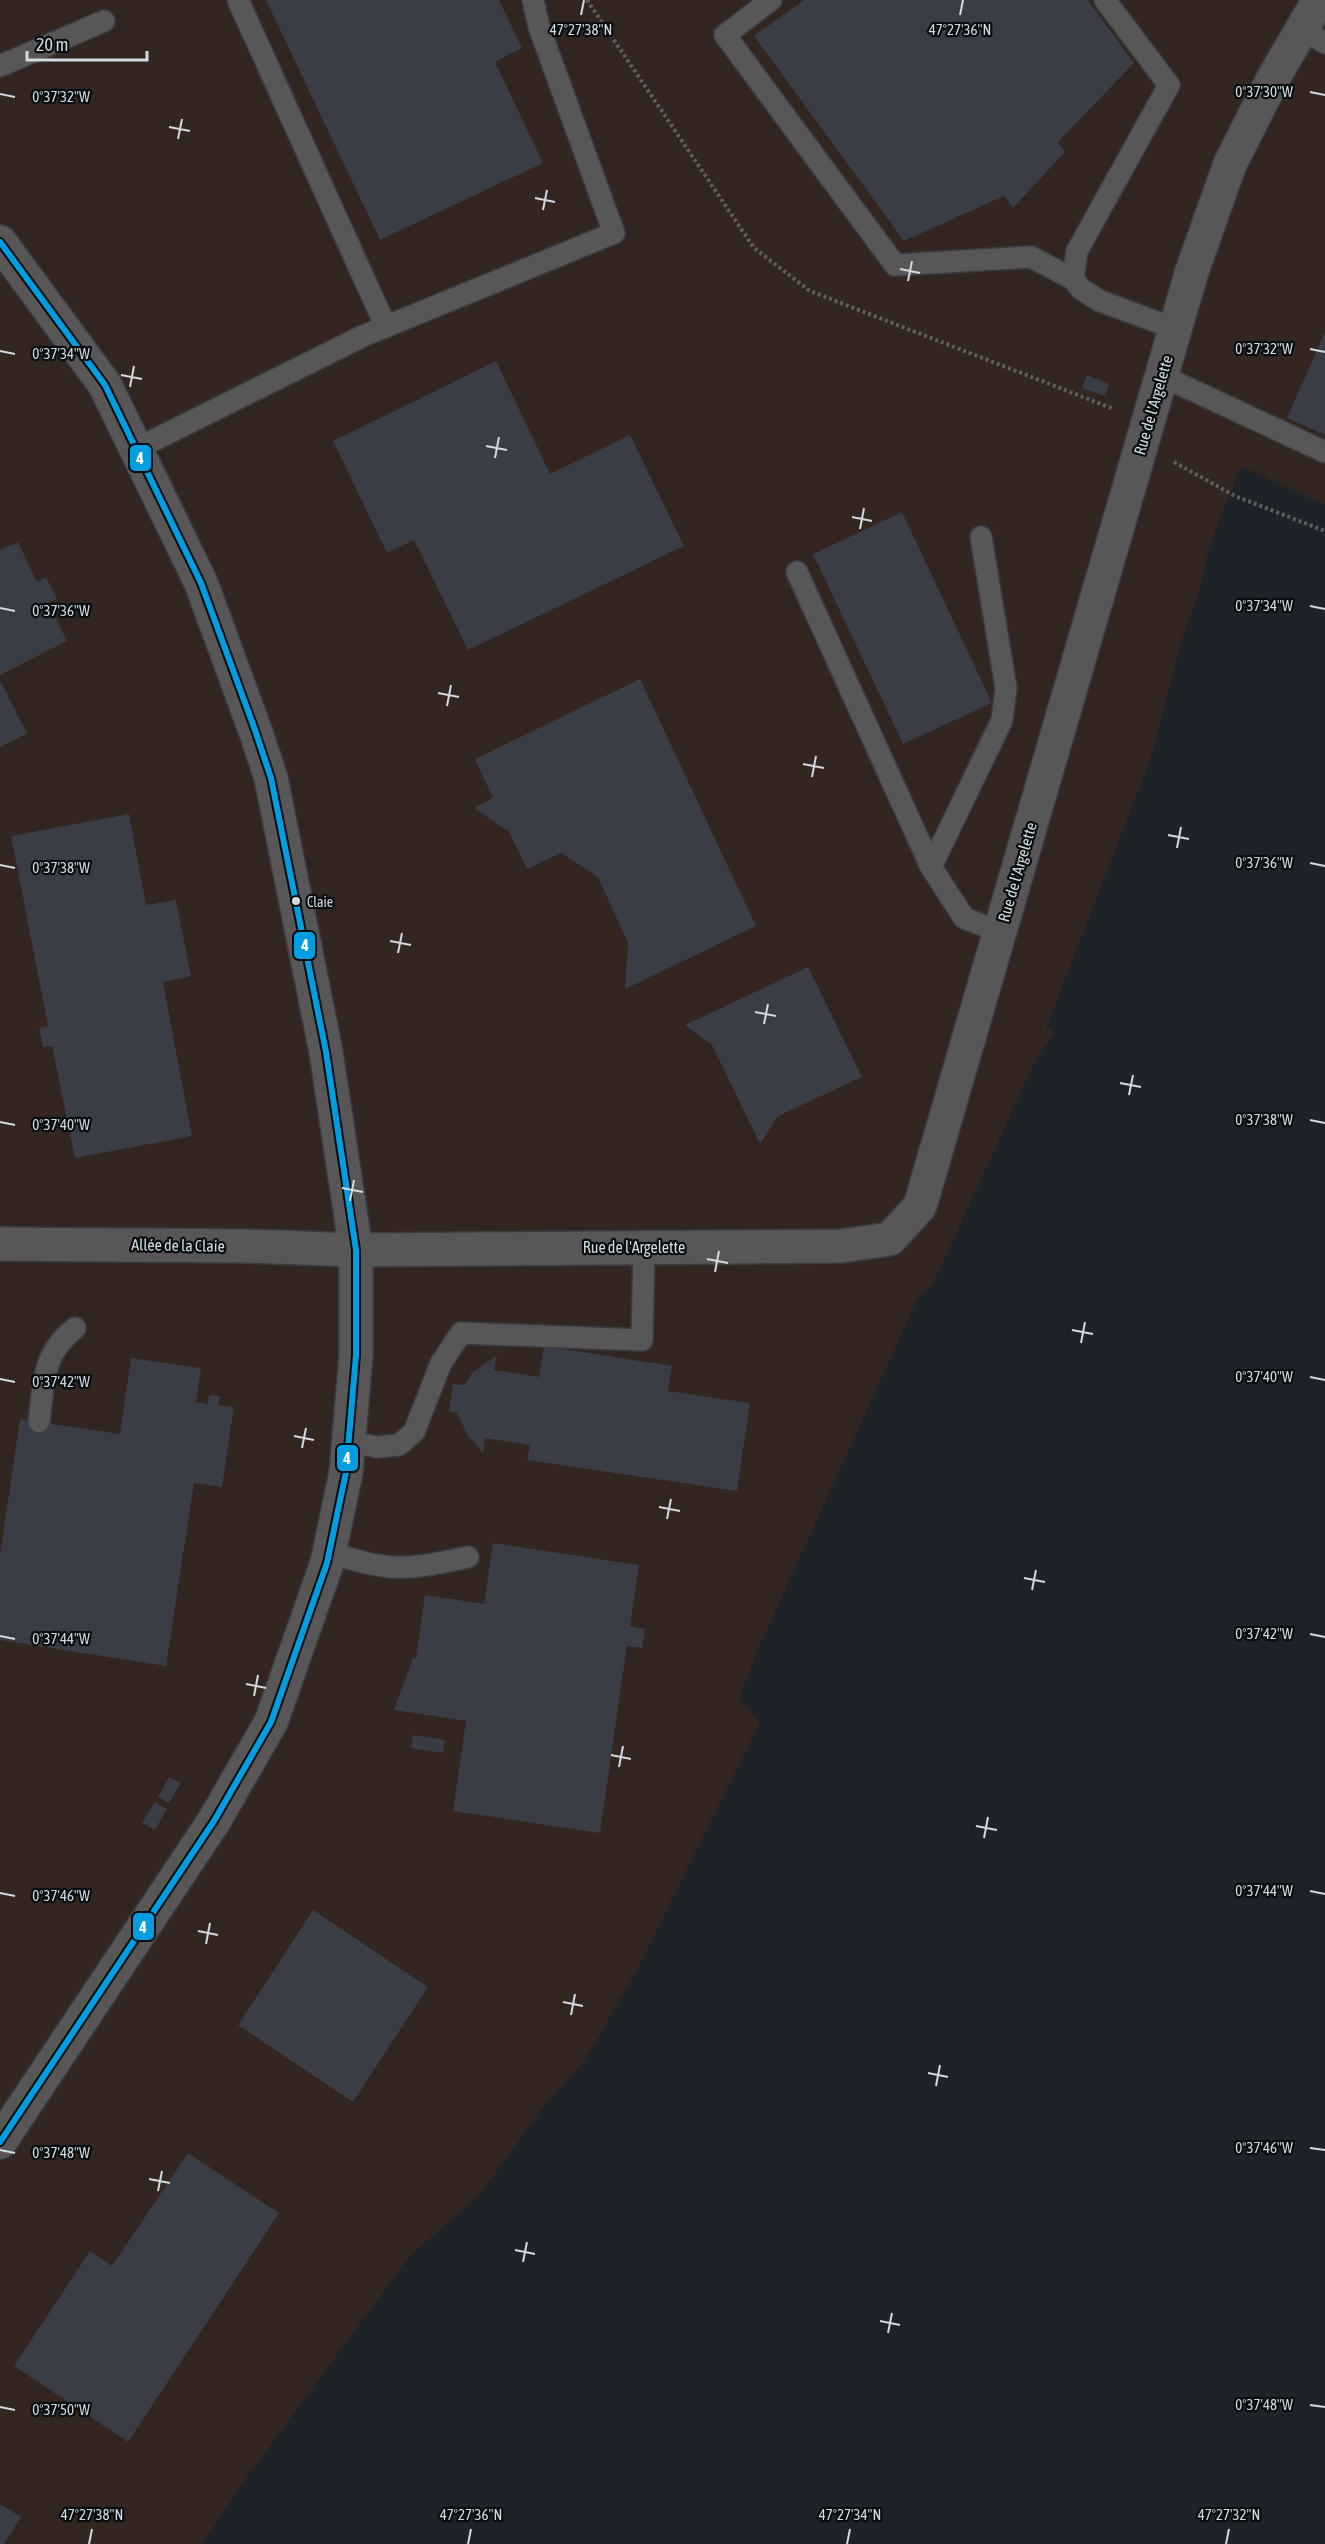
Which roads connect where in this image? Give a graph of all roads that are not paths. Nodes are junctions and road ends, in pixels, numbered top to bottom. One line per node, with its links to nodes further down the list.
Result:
1 (238, 0): 11 (lane)
2 (533, 0): 11 (lane)
3 (771, 0): 10 (lane)
4 (1105, 0): 10 (lane)
5 (1319, 0): 7 (street, Rue de l'Argelette)
6 (104, 21): 8 (lane)
7 (1314, 36): 12 (street, Rue de l'Argelette)
8 (0, 66)
9 (0, 242): 14 (street)
10 (1073, 279): 12 (lane)
11 (386, 327): 14 (lane)
12 (1176, 329): 13 (street, Rue de l'Argelette)
13 (1162, 376): 15 (lane); 19 (street, Rue de l'Argelette)
14 (136, 449): 22 (street)
15 (1325, 452)
16 (981, 537): 18 (lane)
17 (797, 572): 18 (lane)
18 (931, 867): 19 (lane)
19 (1000, 933): 21 (street, Rue de l'Argelette)
20 (0, 1244): 22 (street, Allée de la Claie)
21 (644, 1247): 22 (street, Rue de l'Argelette); 25 (lane)
22 (356, 1250): 25 (street)
23 (75, 1328): 24 (lane)
24 (39, 1422)
25 (349, 1442): 26 (street)
26 (330, 1552): 27 (lane); 28 (street)
27 (468, 1557)
28 (0, 2142)

